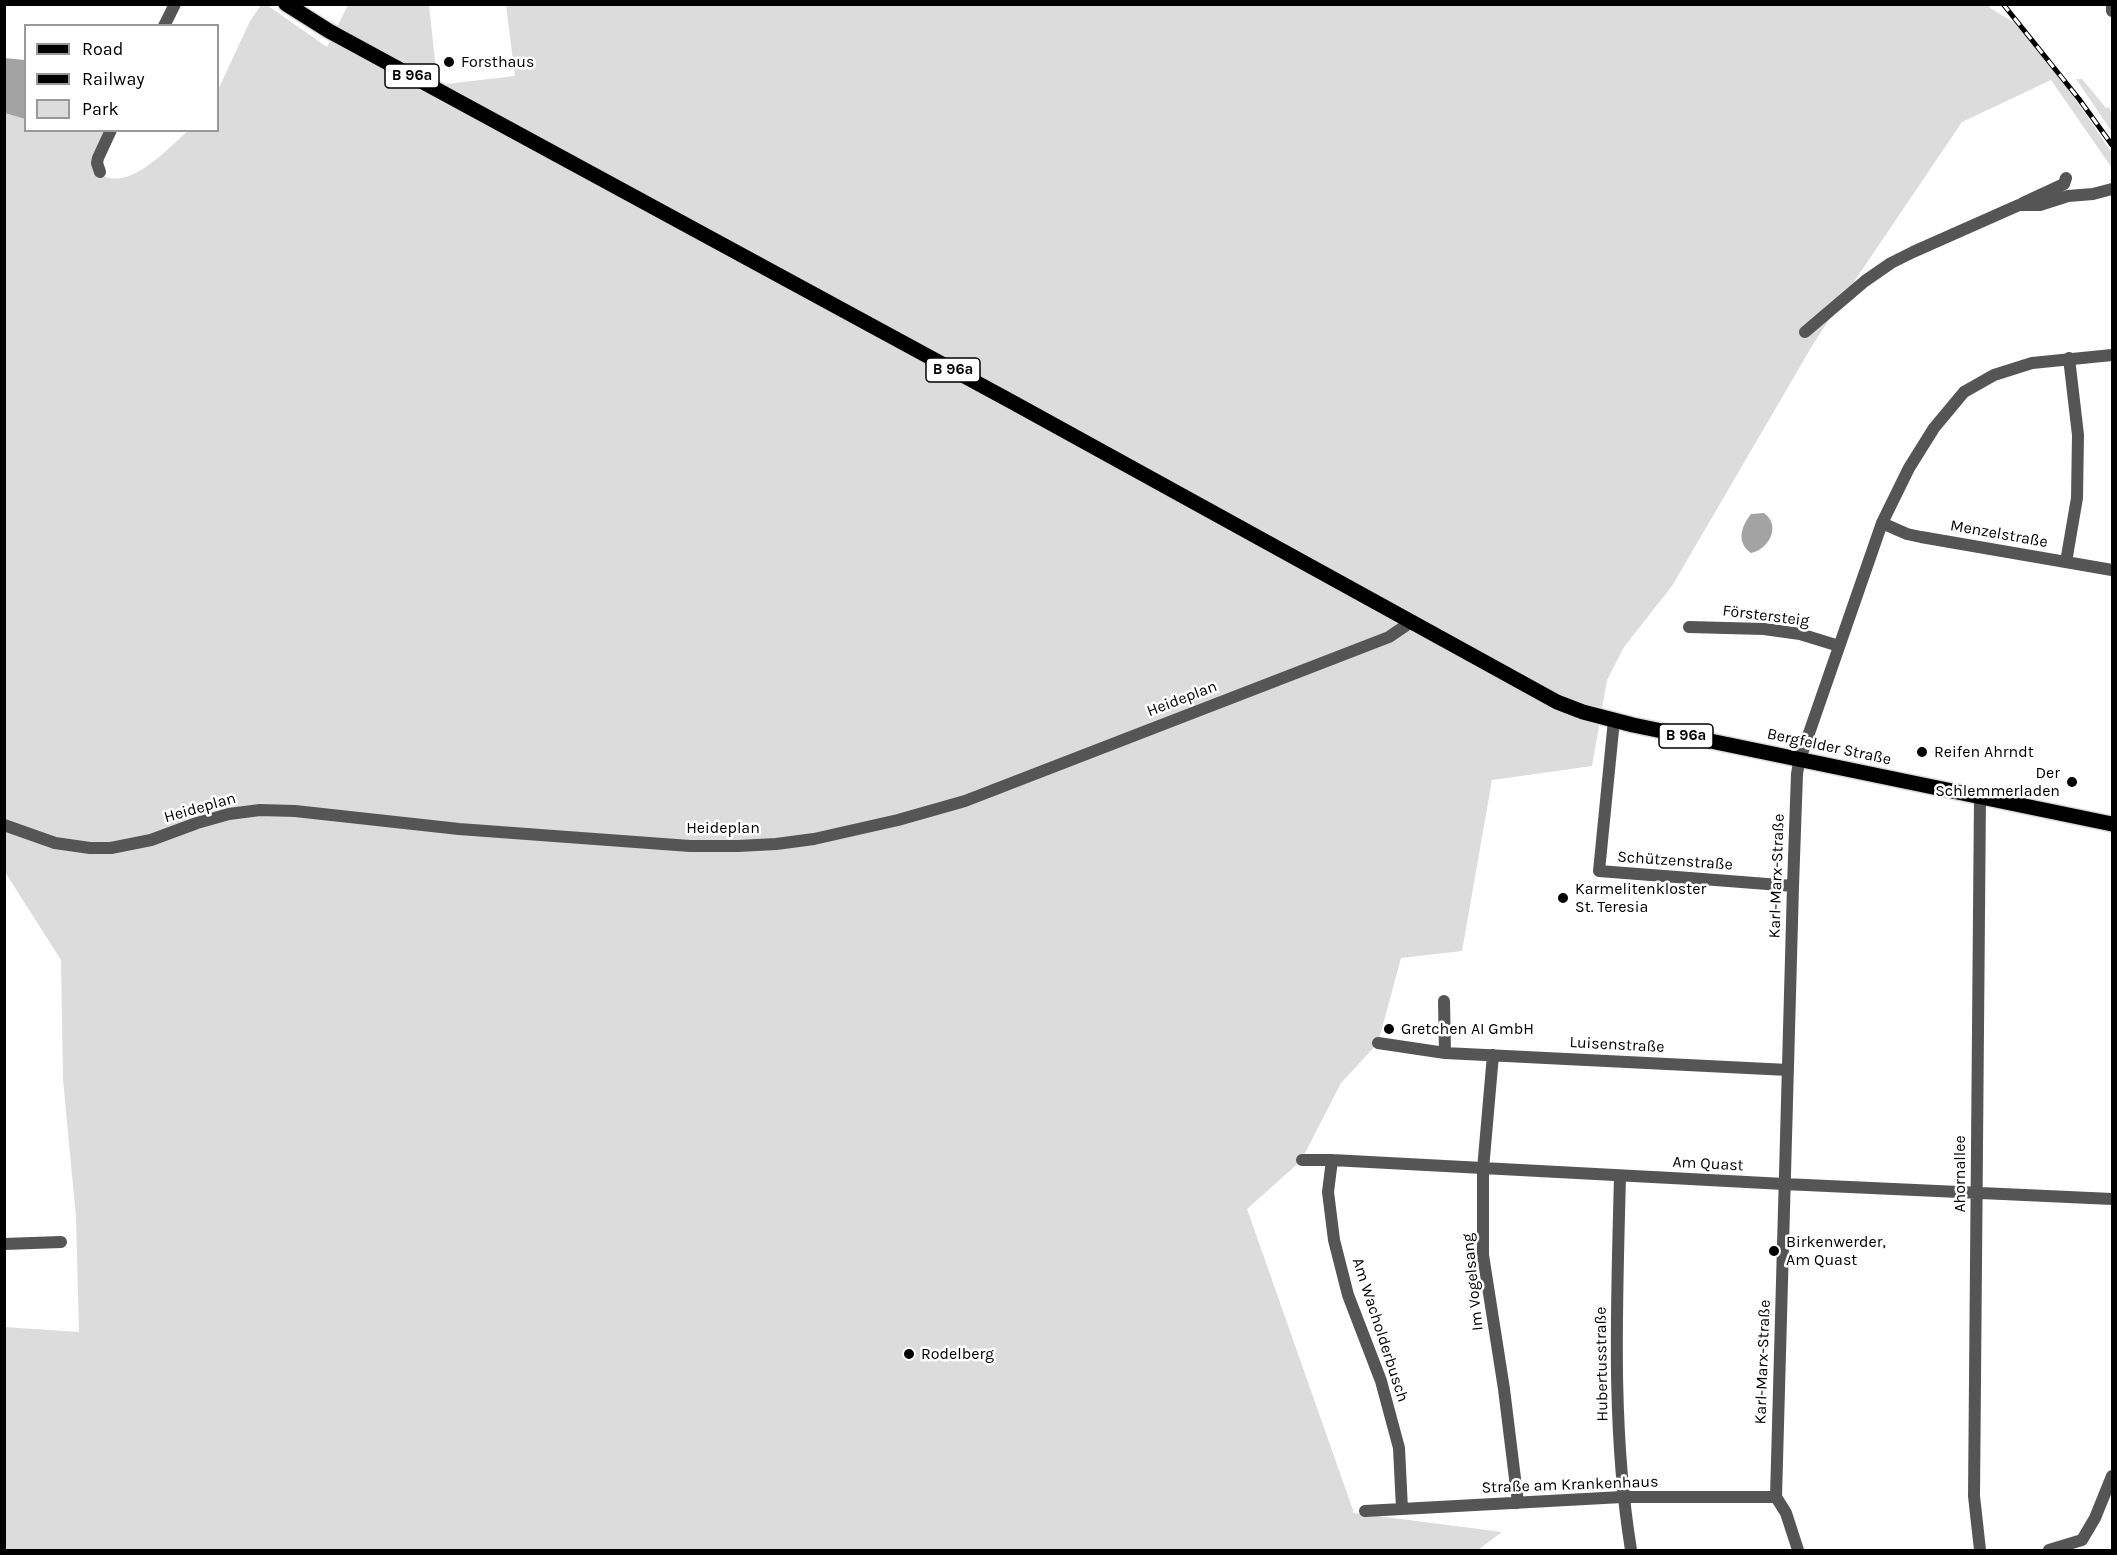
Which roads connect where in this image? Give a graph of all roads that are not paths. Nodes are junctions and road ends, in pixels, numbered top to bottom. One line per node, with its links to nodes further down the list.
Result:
1 (175, 4): 5 (street)
2 (286, 4): 17 (main road, B 96a)
3 (2112, 4): 4 (street)
4 (2112, 11)
5 (165, 24)
6 (110, 132): 7 (street)
7 (100, 172)
8 (2066, 178): 10 (street)
9 (2112, 189): 10 (street)
10 (2019, 205): 11 (street)
11 (1805, 332)
12 (2112, 355): 13 (street, Karl-Marx-Straße)
13 (2069, 358): 14 (street, Karl-Marx-Straße); 15 (street)
14 (1882, 523): 15 (street, Menzelstraße); 19 (street, Karl-Marx-Straße)
15 (2066, 562): 16 (street, Menzelstraße)
16 (2112, 570)
17 (1411, 622): 20 (main road, Bergfelder Straße / B 96a); 24 (street, Heideplan)
18 (1689, 627): 19 (street, Förstersteig)
19 (1839, 646): 21 (street, Karl-Marx-Straße)
20 (1614, 720): 21 (main road, Bergfelder Straße / B 96a); 25 (street, Schützenstraße)
21 (1800, 759): 22 (main road, Bergfelder Straße / B 96a); 25 (street, Karl-Marx-Straße)
22 (1980, 796): 23 (main road, Bergfelder Straße / B 96a); 36 (street, Ahornallee)
23 (2112, 824)
24 (4, 825)
25 (1793, 886): 30 (street, Karl-Marx-Straße)
26 (1444, 1001): 28 (street)
27 (1378, 1043): 28 (street, Luisenstraße)
28 (1444, 1053): 29 (street, Luisenstraße)
29 (1493, 1055): 30 (street, Luisenstraße); 33 (street, Im Vogelsang)
30 (1788, 1070): 35 (street, Karl-Marx-Straße)
31 (1302, 1160): 32 (street, Am Quast)
32 (1332, 1160): 33 (street, Am Quast); 44 (street, Am Wacholderbusch)
33 (1484, 1169): 34 (street, Am Quast); 43 (street, Im Vogelsang)
34 (1620, 1176): 35 (street, Am Quast); 41 (street, Hubertusstraße)
35 (1784, 1184): 36 (street, Am Quast); 42 (street, Karl-Marx-Straße)
36 (1976, 1193): 37 (street, Am Quast); 48 (street, Ahornallee)
37 (2112, 1199)
38 (61, 1242): 39 (street)
39 (4, 1244)
40 (2112, 1476): 49 (street)
41 (1622, 1497): 42 (street, Straße am Krankenhaus); 43 (street, Straße am Krankenhaus); 46 (street, Hubertusstraße)
42 (1776, 1497): 47 (street, Karl-Marx-Straße)
43 (1518, 1503): 44 (street, Straße am Krankenhaus)
44 (1402, 1509): 45 (street, Straße am Krankenhaus)
45 (1365, 1511)
46 (1631, 1551)
47 (1798, 1551)
48 (1980, 1551)
49 (2049, 1551)

